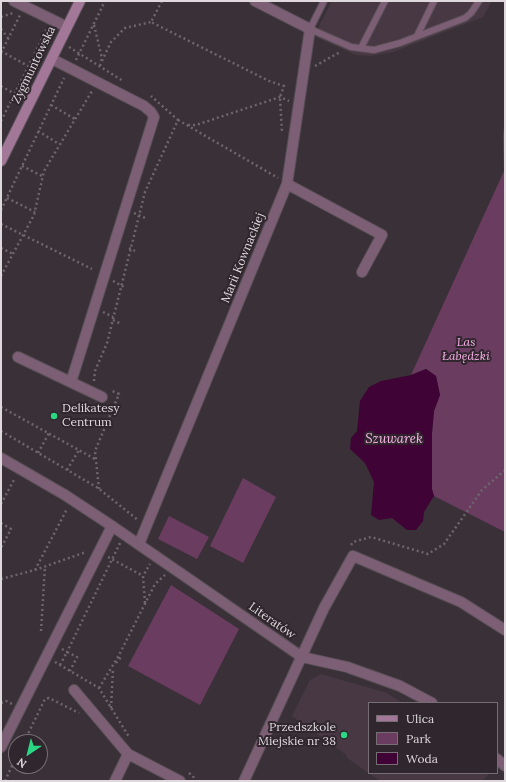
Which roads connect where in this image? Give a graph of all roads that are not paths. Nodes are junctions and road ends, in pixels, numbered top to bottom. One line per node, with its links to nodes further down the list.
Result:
1 (14, 1): 8 (street)
2 (80, 1): 8 (street, Zygmuntowska)
3 (255, 1): 9 (street)
4 (324, 1): 9 (lane)
5 (385, 1): 11 (lane)
6 (434, 1): 10 (lane)
7 (479, 1): 10 (lane)
8 (67, 27): 12 (street, Zygmuntowska)
9 (310, 29): 11 (lane); 14 (street, Marii Kownackiej)
10 (417, 36): 11 (lane)
11 (361, 48)
12 (52, 59): 13 (street, Zygmuntowska); 17 (street)
13 (1, 161)
14 (287, 184): 15 (street); 21 (street, Marii Kownackiej)
15 (362, 272)
16 (18, 357): 17 (street)
17 (71, 382): 18 (street)
18 (102, 397)
19 (1, 458): 20 (street, Literatów)
20 (112, 526): 21 (street, Literatów); 26 (street)
21 (139, 544): 23 (street, Literatów)
22 (505, 630): 23 (street)
23 (302, 657): 25 (street, Literatów); 30 (street)
24 (74, 690): 27 (street)
25 (430, 702)
26 (1, 747)
27 (128, 754): 28 (street); 29 (street)
28 (115, 781)
29 (180, 781)
30 (244, 781)

